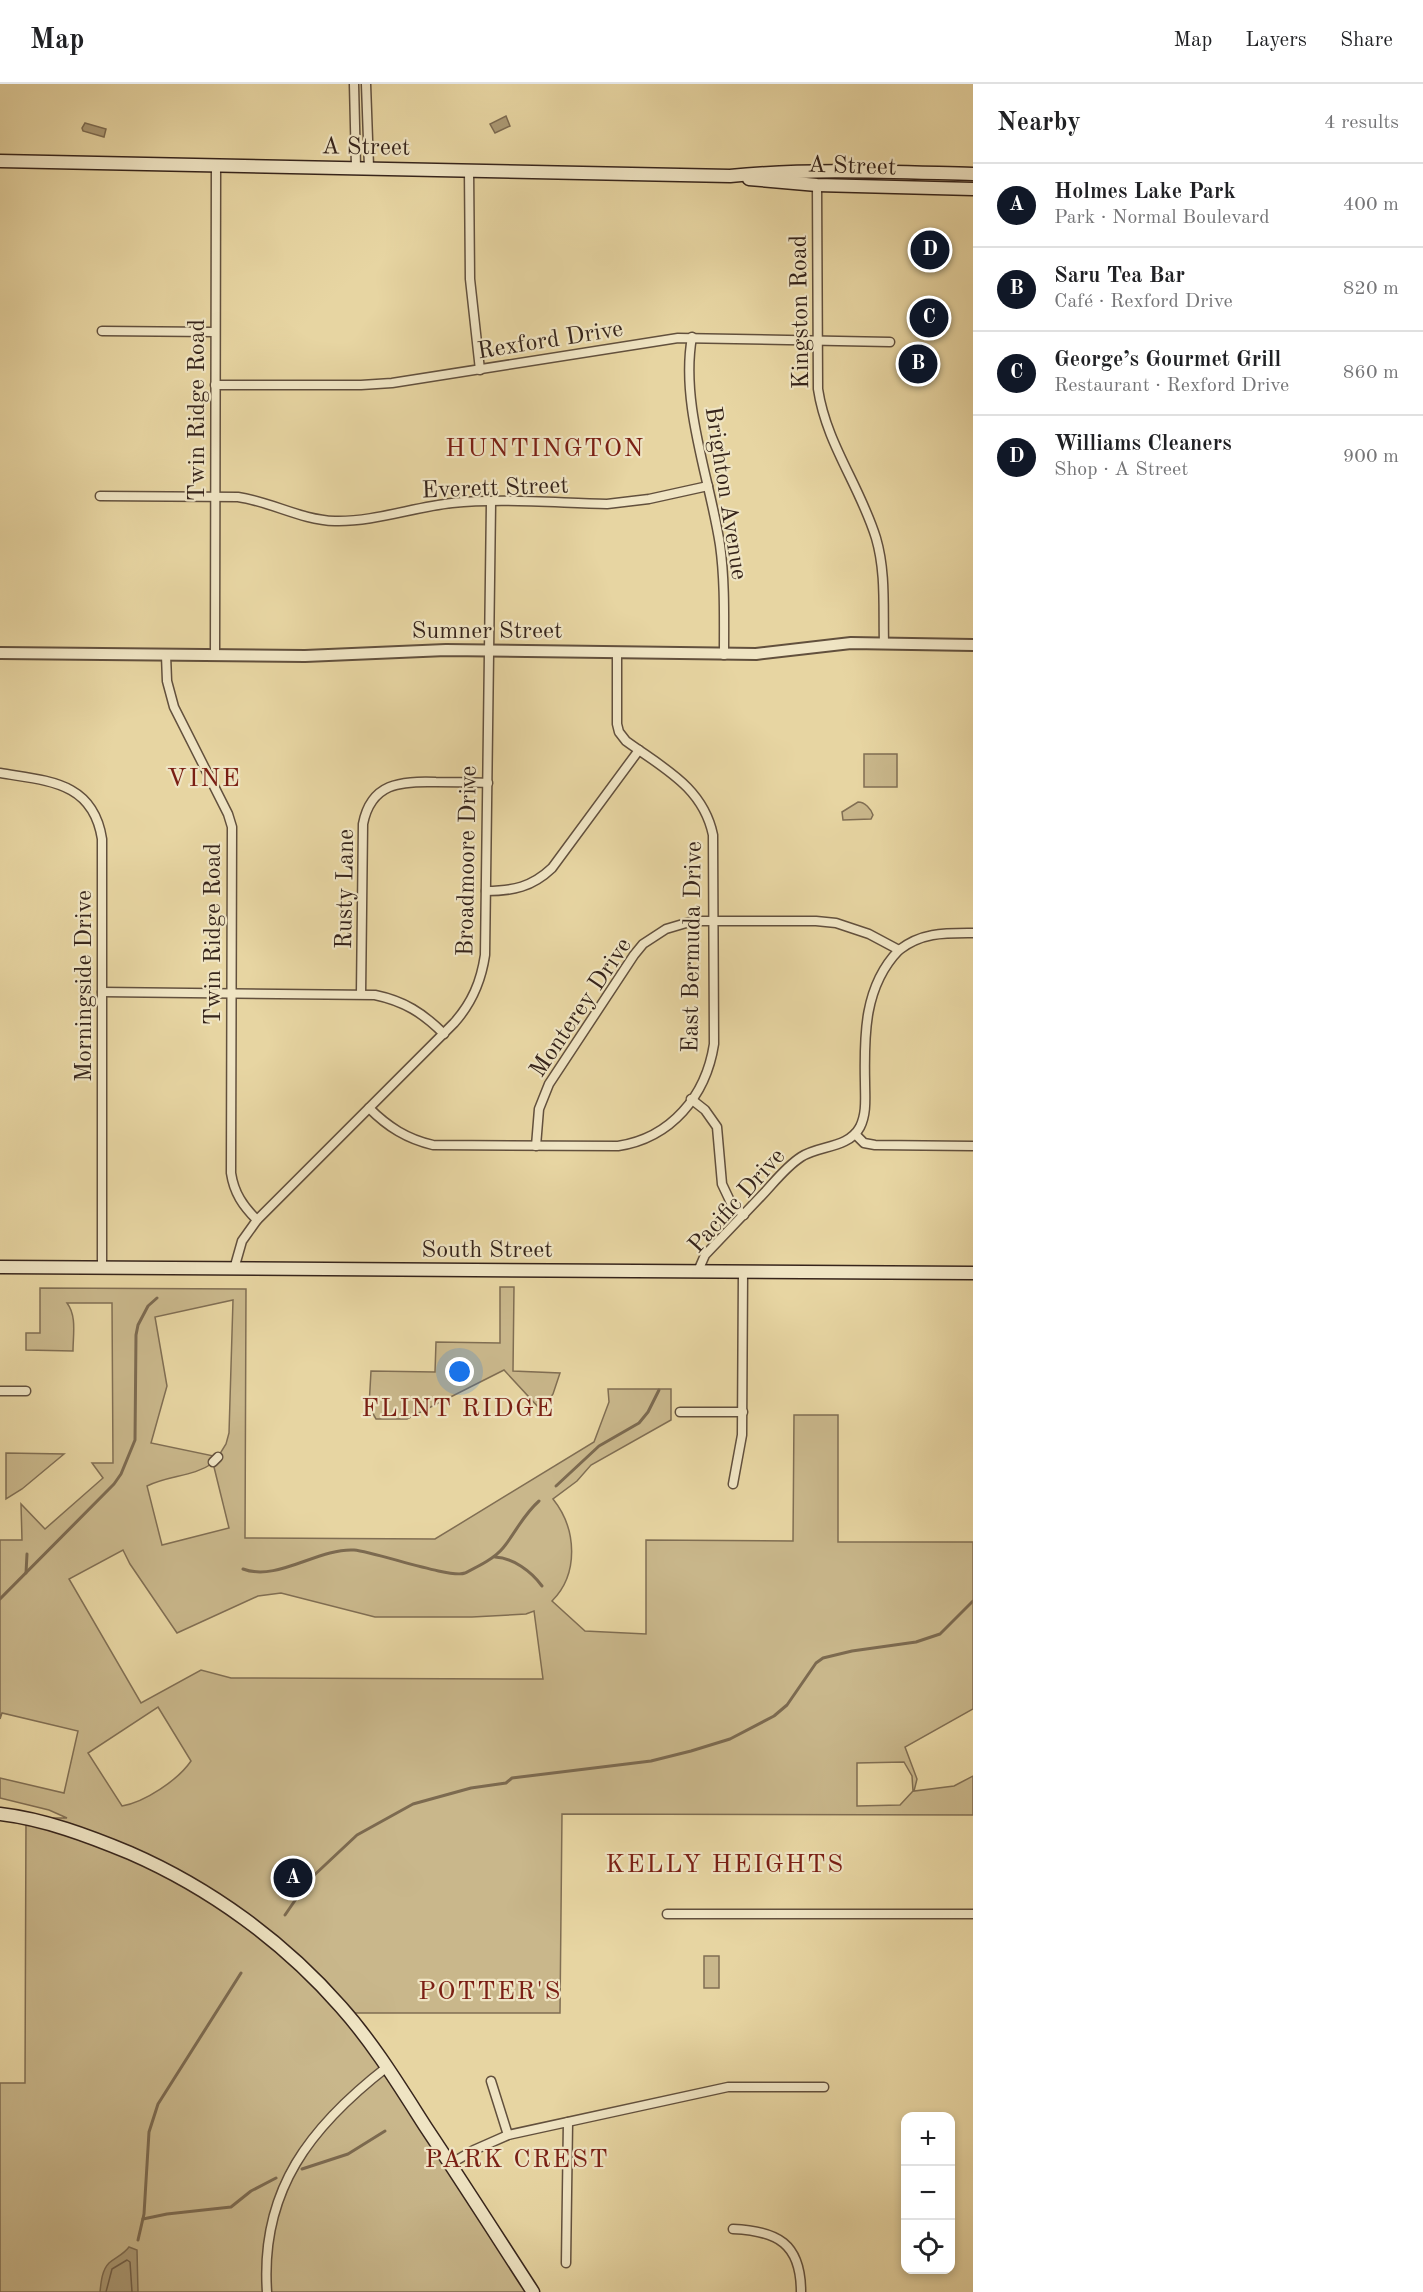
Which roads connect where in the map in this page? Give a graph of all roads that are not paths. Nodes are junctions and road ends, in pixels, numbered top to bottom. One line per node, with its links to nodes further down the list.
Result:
1 (354, 84): 5 (street)
2 (366, 84): 6 (street)
3 (0, 161): 4 (main road, A Street)
4 (216, 164): 5 (main road, A Street); 13 (street, Twin Ridge Road)
5 (356, 167): 6 (main road, A Street)
6 (369, 167): 7 (main road, A Street)
7 (469, 170): 9 (main road, A Street); 17 (street)
8 (973, 174): 9 (main road, A Street)
9 (730, 176): 10 (main road, A Street)
10 (817, 185): 11 (main road, A Street); 15 (street, Kingston Road)
11 (973, 189)
12 (102, 331): 13 (street)
13 (215, 332): 18 (street, Twin Ridge Road)
14 (692, 337): 15 (street, Rexford Drive); 17 (street, Rexford Drive); 19 (street, Brighton Avenue)
15 (818, 341): 16 (street, Rexford Drive); 23 (street, Kingston Road)
16 (890, 342)
17 (480, 370): 18 (street, Rexford Drive)
18 (215, 385): 21 (street, Twin Ridge Road)
19 (708, 486): 22 (street, Everett Street); 30 (street, Brighton Avenue)
20 (100, 496): 21 (street, Everett Street)
21 (215, 496): 22 (street, Everett Street); 29 (street, Twin Ridge Road)
22 (491, 502): 25 (street, Broadmoore Drive)
23 (884, 643): 24 (street, Sumner Street); 30 (street, Sumner Street)
24 (973, 645)
25 (490, 651): 26 (street, Sumner Street); 29 (street, Sumner Street); 33 (street, Broadmoore Drive)
26 (617, 652): 30 (street, Sumner Street); 31 (street, East Bermuda Drive)
27 (0, 653): 28 (street, Sumner Street)
28 (166, 655): 29 (street, Sumner Street); 39 (street, Twin Ridge Road)
29 (214, 655)
30 (724, 655)
31 (639, 750): 34 (street); 35 (street, East Bermuda Drive)
32 (0, 773): 38 (street, Morningside Drive)
33 (488, 783): 34 (street, Broadmoore Drive); 40 (street, Rusty Lane)
34 (486, 891): 41 (street, Broadmoore Drive)
35 (714, 921): 37 (street, Monterey Drive); 42 (street, East Bermuda Drive); 45 (street, Monterey Drive)
36 (973, 933): 37 (street)
37 (899, 950): 44 (street)
38 (102, 992): 39 (street); 50 (street, Morningside Drive)
39 (232, 992): 40 (street); 48 (street, Twin Ridge Road)
40 (361, 993): 41 (street)
41 (444, 1034): 43 (street, Broadmoore Drive)
42 (691, 1100): 45 (street, East Bermuda Drive); 47 (street)
43 (369, 1108): 45 (street, East Bermuda Drive); 48 (street, Broadmoore Drive)
44 (855, 1134): 46 (street); 47 (street, Pacific Drive)
45 (536, 1146)
46 (973, 1146)
47 (744, 1215): 52 (street, Pacific Drive)
48 (257, 1220): 51 (street, Broadmoore Drive)
49 (0, 1267): 50 (main road, South Street)
50 (102, 1268): 51 (main road, South Street)
51 (234, 1269): 52 (main road, South Street)
52 (698, 1271): 53 (main road, South Street)
53 (743, 1271): 54 (main road, South Street); 58 (street)
54 (973, 1273)
55 (0, 1391): 56 (street)
56 (26, 1391)
57 (680, 1412): 58 (street)
58 (743, 1412): 59 (street)
59 (733, 1485)
60 (0, 1814): 63 (main road)
61 (667, 1914): 62 (street)
62 (973, 1914)
63 (387, 2067): 68 (main road); 71 (street)
64 (491, 2081): 67 (street)
65 (824, 2087): 66 (street)
66 (568, 2122): 67 (street); 70 (street)
67 (508, 2135): 68 (street)
68 (450, 2164): 72 (main road)
69 (733, 2229): 73 (street)
70 (566, 2263)
71 (267, 2292)
72 (533, 2292)
73 (801, 2292)

